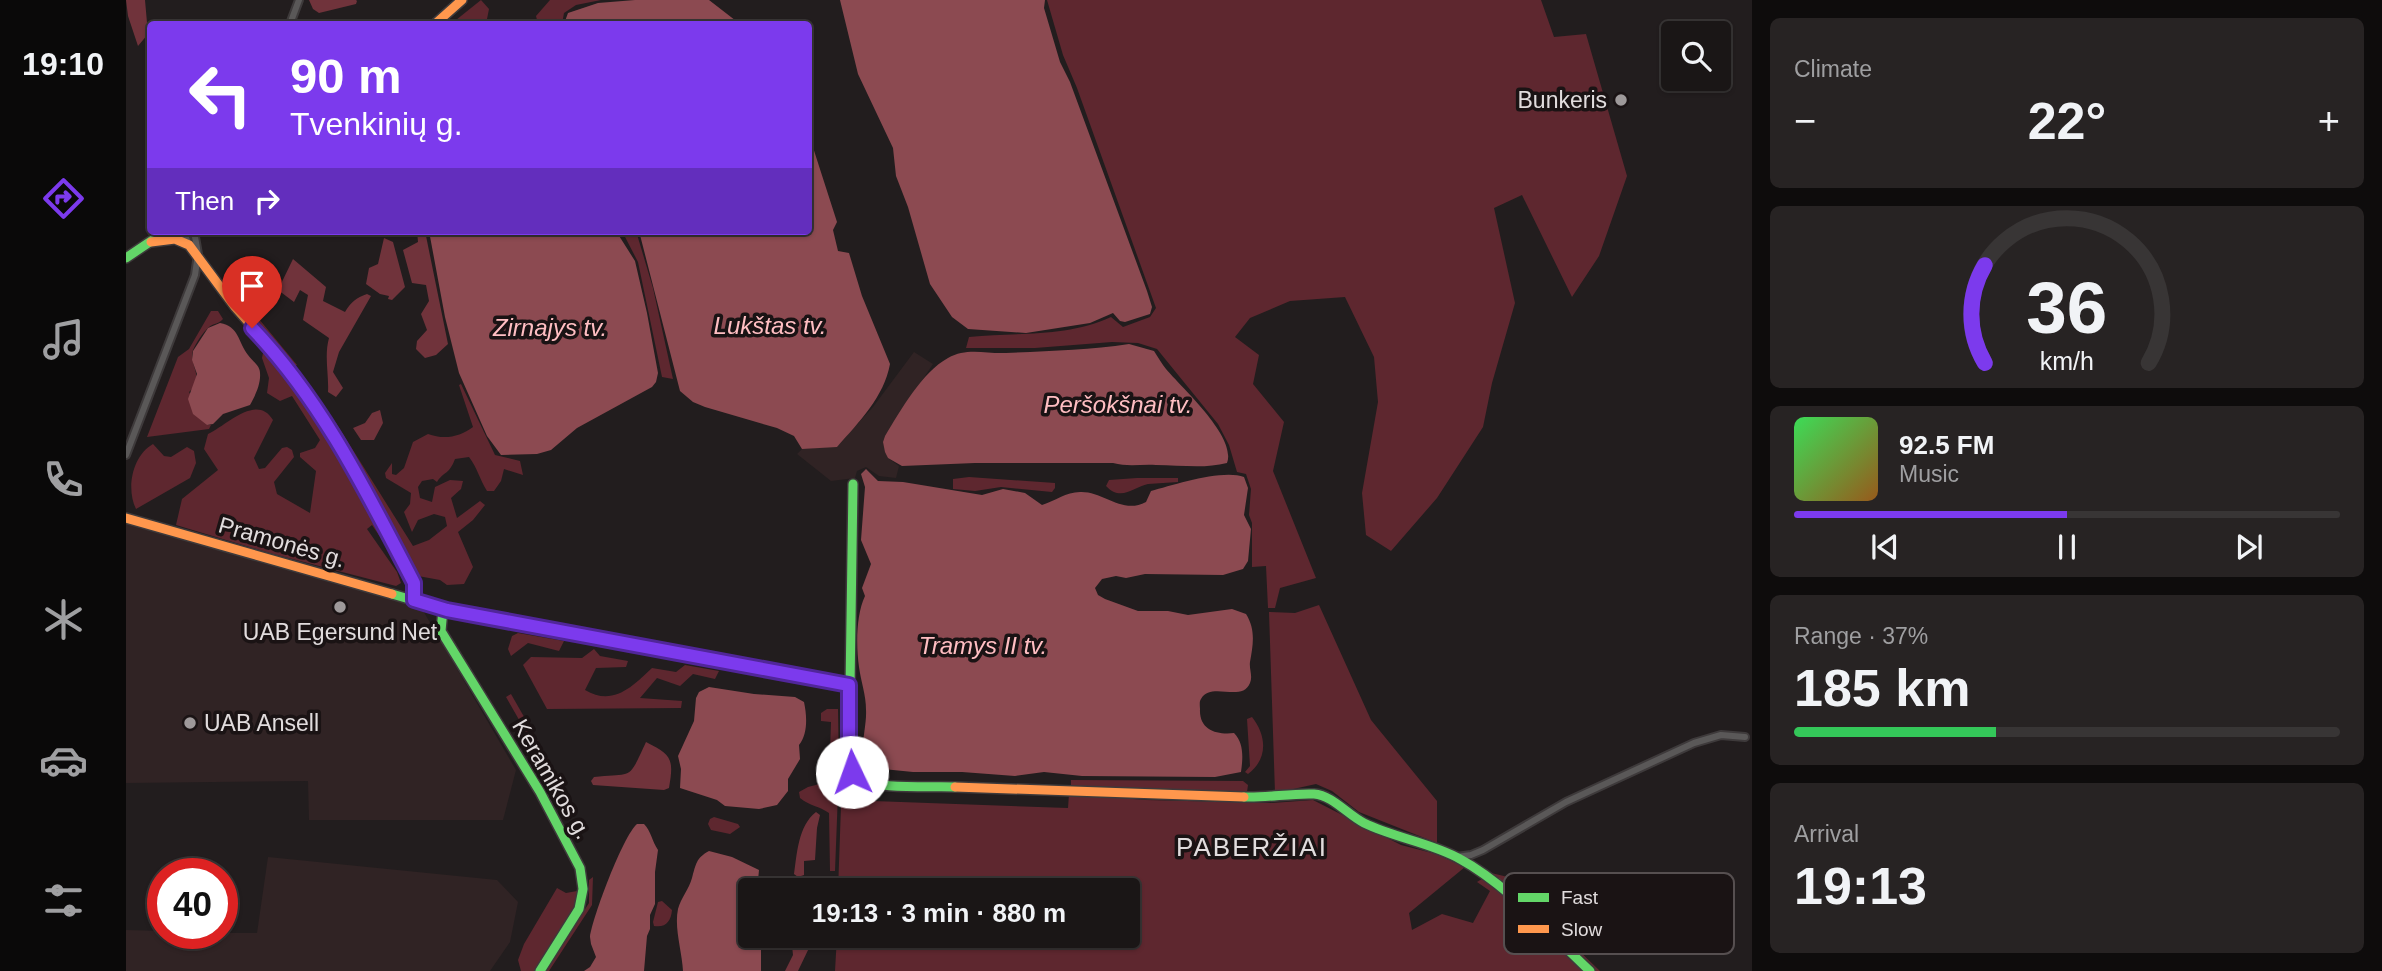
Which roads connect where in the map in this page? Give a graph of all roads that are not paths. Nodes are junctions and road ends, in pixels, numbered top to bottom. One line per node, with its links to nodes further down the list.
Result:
1 (299, 0): 3 (street)
2 (462, 0): 4 (street)
3 (290, 21)
4 (438, 21)
5 (160, 235): 8 (street)
6 (185, 235): 9 (street)
7 (195, 235): 10 (street)
8 (149, 242): 9 (street); 11 (street)
9 (189, 245): 10 (street)
10 (198, 254): 12 (street); 15 (street)
11 (126, 258)
12 (126, 455)
13 (853, 484): 17 (street)
14 (126, 517): 15 (street, Pramonės g.)
15 (414, 600): 16 (street, Pramonės g.)
16 (443, 609): 17 (street, Pramonės g.); 22 (street, Keramikos g.)
17 (849, 685): 19 (street)
18 (1745, 737): 19 (street)
19 (1457, 857): 20 (street)
20 (1504, 891)
21 (1572, 954): 23 (street)
22 (540, 971)
23 (1590, 971)

